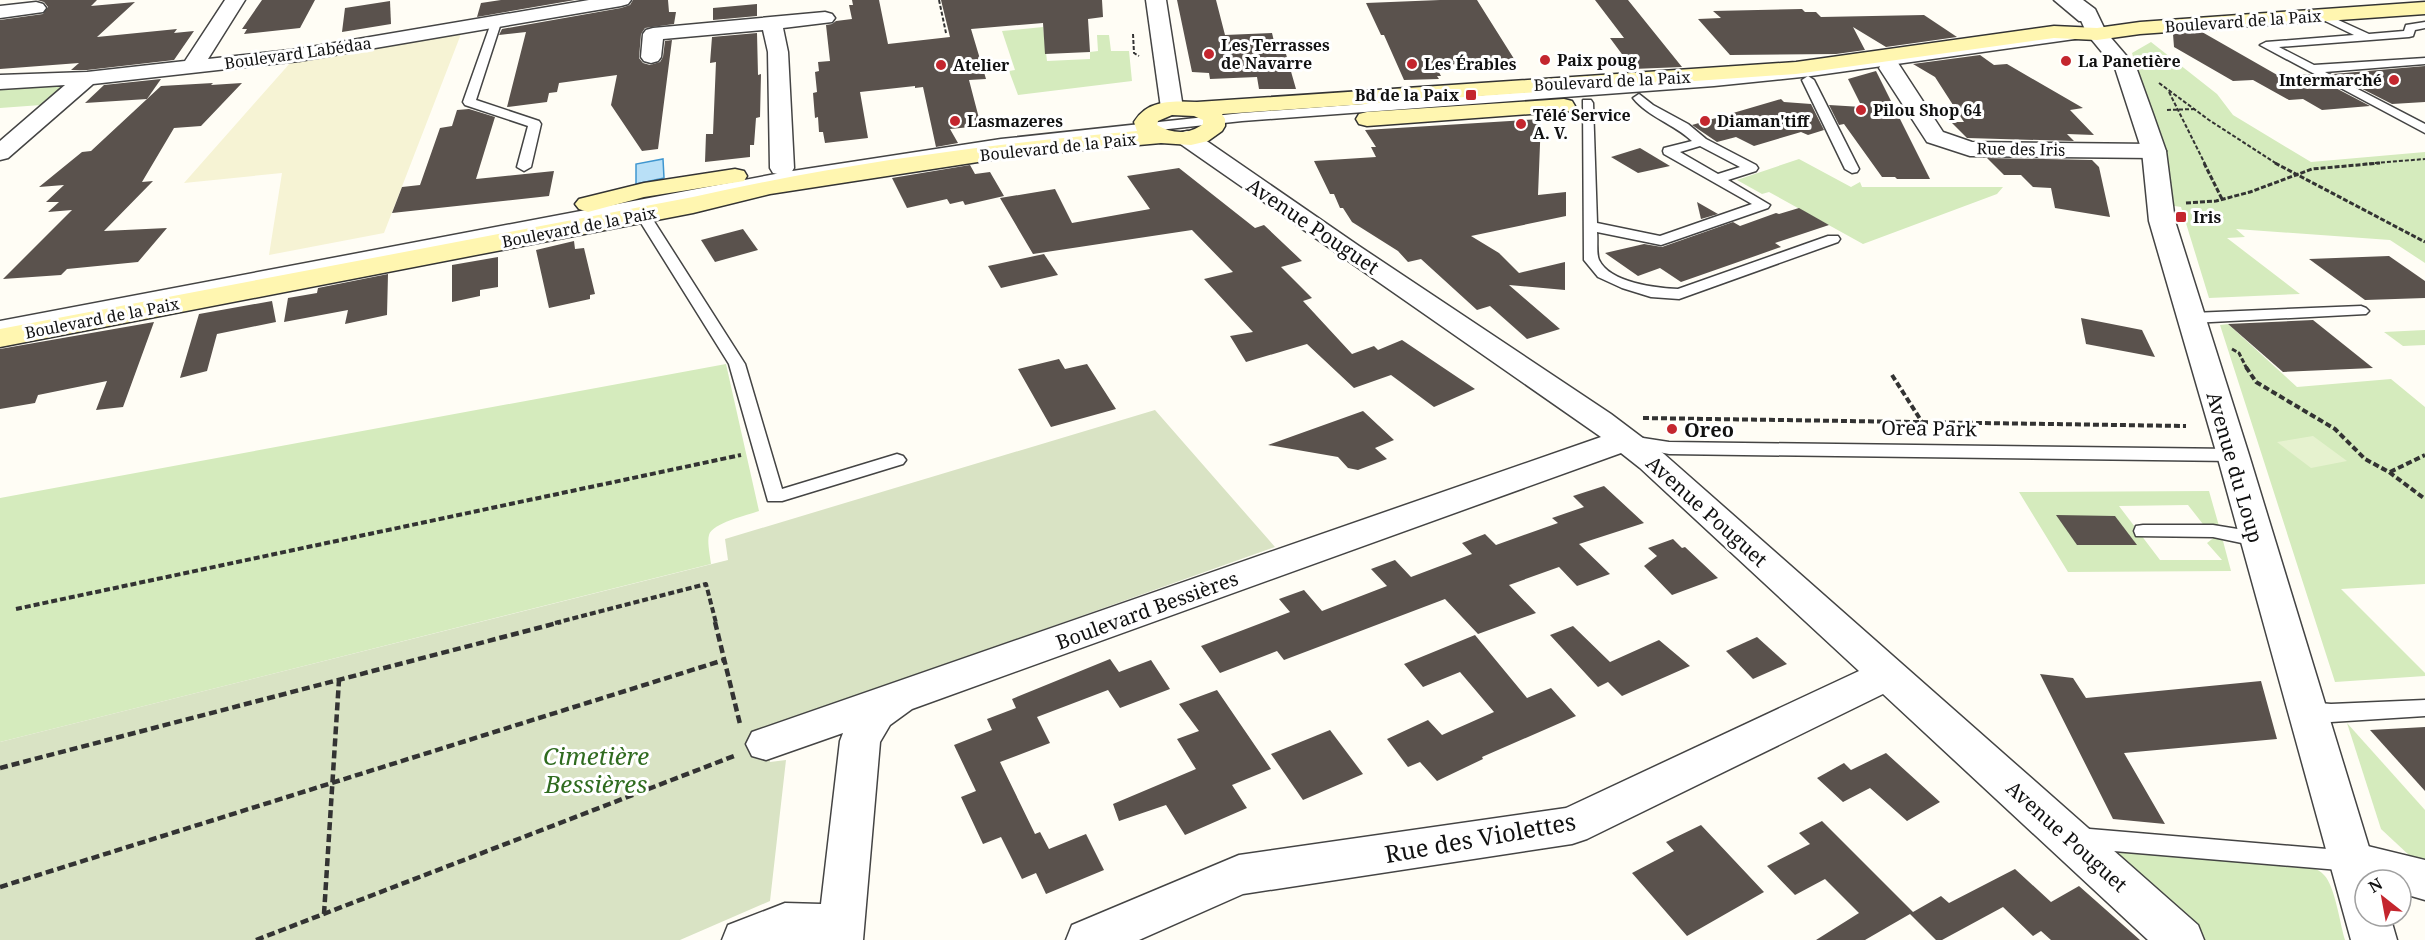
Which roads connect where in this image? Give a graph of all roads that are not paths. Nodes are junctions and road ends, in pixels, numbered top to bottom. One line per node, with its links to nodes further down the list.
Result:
1 (235, 0): 21 (street)
2 (621, 0): 12 (street, Boulevard Labédaa)
3 (1156, 0): 29 (street)
4 (2045, 0): 15 (street, Avenue du Loup)
5 (2059, 0): 15 (lane)
6 (2070, 0): 15 (street, Avenue du Loup)
7 (2425, 8): 11 (main road, Boulevard de la Paix)
8 (824, 9): 13 (street); 17 (street)
9 (39, 11): 10 (street)
10 (0, 12)
11 (2323, 16): 15 (main road, Boulevard de la Paix); 16 (lane)
12 (496, 23): 21 (street, Boulevard Labédaa); 35 (lane)
13 (772, 24): 17 (street); 18 (street)
14 (2425, 25): 16 (lane)
15 (2097, 34): 20 (main road, Boulevard de la Paix); 23 (lane); 33 (street, Avenue du Loup)
16 (2367, 37): 22 (lane)
17 (778, 52): 36 (street)
18 (651, 57)
19 (2425, 61): 22 (lane)
20 (1886, 62): 23 (main road, Boulevard de la Paix); 28 (main road, Boulevard de la Paix); 33 (street, Rue des Iris)
21 (192, 67): 24 (street, Boulevard Labédaa)
22 (2313, 69): 30 (lane)
23 (1810, 76): 26 (main road, Boulevard de la Paix); 28 (lane); 37 (lane)
24 (87, 78): 25 (street, Boulevard Labédaa); 34 (street)
25 (0, 82)
26 (1639, 98): 27 (main road, Boulevard de la Paix); 32 (lane)
27 (1587, 104): 28 (main road, Boulevard de la Paix); 40 (lane)
28 (1208, 119): 29 (main road); 29 (lane); 31 (main road)
29 (1157, 121): 31 (main road); 36 (main road, Boulevard de la Paix); 39 (main road, Boulevard de la Paix); 45 (lane)
30 (2425, 129)
31 (1187, 138): 47 (street, Avenue Pouguet)
32 (1701, 142): 38 (lane); 38 (lane)
33 (2154, 151): 44 (street, Avenue du Loup)
34 (0, 153)
35 (524, 166)
36 (782, 168): 43 (main road, Boulevard de la Paix)
37 (1852, 169)
38 (1717, 179): 40 (lane)
39 (643, 215): 46 (main road, Boulevard de la Paix); 49 (lane)
40 (1590, 226): 41 (lane)
41 (1833, 239)
42 (2361, 311): 44 (lane)
43 (0, 316)
44 (2192, 318): 48 (street, Avenue du Loup)
45 (0, 326)
46 (0, 338)
47 (1634, 429): 48 (lane, Orea Park); 52 (street, Avenue Pouguet); 53 (street, Boulevard Bessières)
48 (2233, 454): 51 (street, Avenue du Loup)
49 (897, 460)
50 (2143, 531): 51 (lane)
51 (2256, 539): 55 (street, Avenue du Loup)
52 (1889, 674): 57 (street, Avenue Pouguet); 63 (street, Rue des Violettes)
53 (898, 698): 56 (street); 61 (street, Boulevard Bessières)
54 (2425, 708): 55 (lane)
55 (2307, 710): 58 (street, Avenue du Loup)
56 (756, 748)
57 (2068, 837): 58 (lane); 64 (street, Avenue Pouguet)
58 (2351, 861): 59 (street, Avenue du Loup); 60 (street)
59 (2353, 868)
60 (2425, 880)
61 (841, 933): 62 (street)
62 (745, 940)
63 (1089, 940)
64 (2181, 940)

